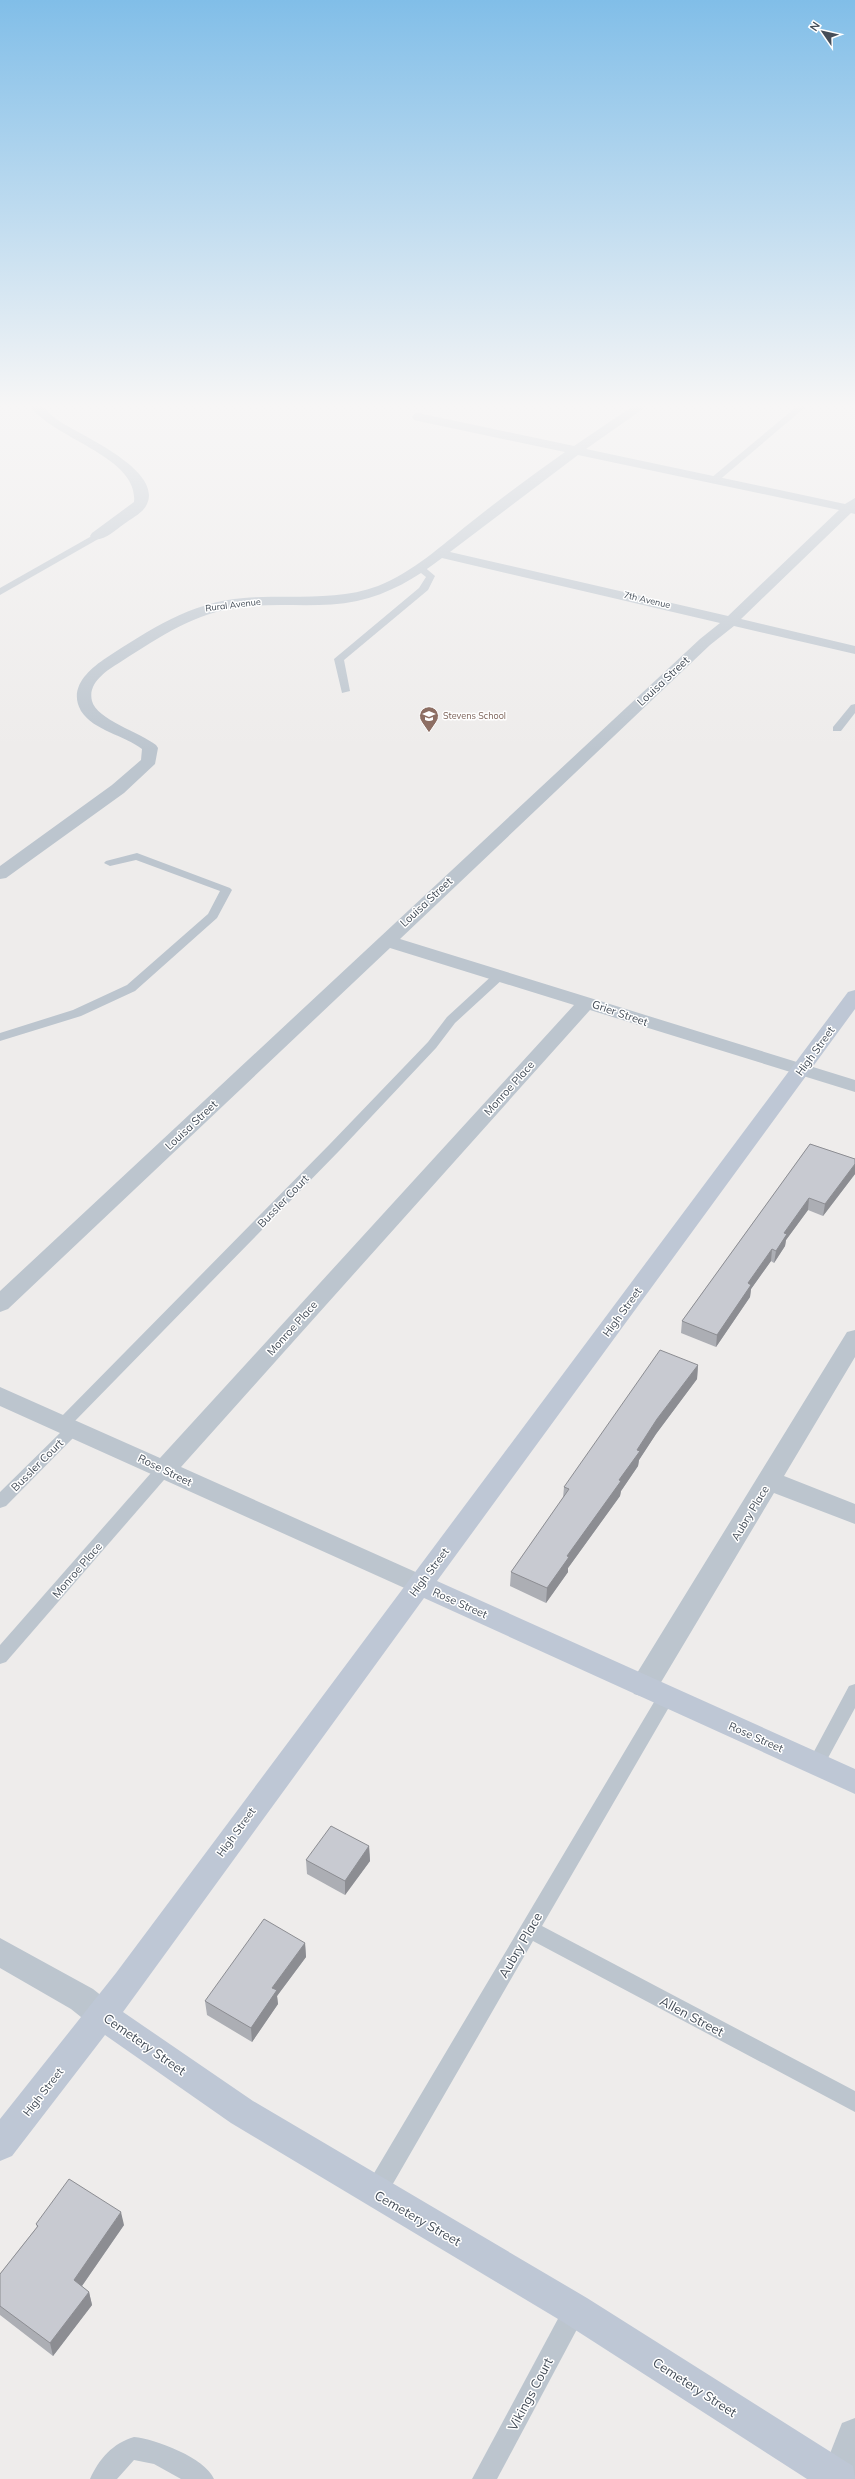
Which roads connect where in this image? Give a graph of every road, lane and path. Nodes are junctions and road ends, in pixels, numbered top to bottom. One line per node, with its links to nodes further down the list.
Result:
1 (121, 520): 4 (street)
2 (484, 520): 5 (street, Rural Avenue)
3 (839, 520): 8 (street, Louisa Street)
4 (98, 536): 7 (lane)
5 (438, 553): 6 (street, Rural Avenue); 8 (street, 7th Avenue)
6 (419, 567): 10 (lane); 14 (street, Rural Avenue)
7 (0, 592)
8 (730, 622): 9 (street, 7th Avenue); 15 (street, Louisa Street)
9 (855, 650)
10 (345, 691)
11 (855, 707): 12 (lane)
12 (837, 729)
13 (110, 863): 19 (lane)
14 (0, 874)
15 (385, 940): 16 (street, Grier Street); 22 (street, Louisa Street)
16 (500, 975): 18 (street, Grier Street); 25 (lane, Bussler Court)
17 (855, 996): 20 (main road, High Street)
18 (587, 1002): 20 (street, Grier Street); 26 (street, Monroe Place)
19 (0, 1037)
20 (802, 1069): 21 (street, Grier Street); 30 (main road, High Street)
21 (855, 1086)
22 (0, 1304)
23 (855, 1338): 27 (street, Aubry Place)
24 (0, 1396): 25 (street, Rose Street)
25 (69, 1426): 26 (street, Rose Street); 28 (lane, Bussler Court)
26 (164, 1469): 30 (street, Rose Street); 31 (lane, Monroe Place)
27 (770, 1481): 29 (street); 32 (street, Aubry Place)
28 (0, 1502)
29 (855, 1514)
30 (420, 1585): 32 (main road, Rose Street); 38 (main road, High Street)
31 (0, 1657)
32 (655, 1691): 34 (main road, Rose Street); 36 (lane, Aubry Place)
33 (855, 1691): 34 (lane)
34 (816, 1764): 35 (main road, Rose Street)
35 (855, 1782)
36 (529, 1929): 39 (lane, Allen Street); 41 (lane, Aubry Place)
37 (0, 1952): 38 (street, Cemetery Street)
38 (102, 2015): 40 (main road, High Street); 41 (main road, Cemetery Street)
39 (855, 2102)
40 (0, 2145)
41 (375, 2193): 42 (main road, Cemetery Street)
42 (575, 2310): 46 (lane, Vikings Court); 47 (main road, Cemetery Street)
43 (855, 2436): 47 (street)
44 (102, 2479): 45 (lane)
45 (202, 2479)
46 (484, 2479)
47 (839, 2479)

